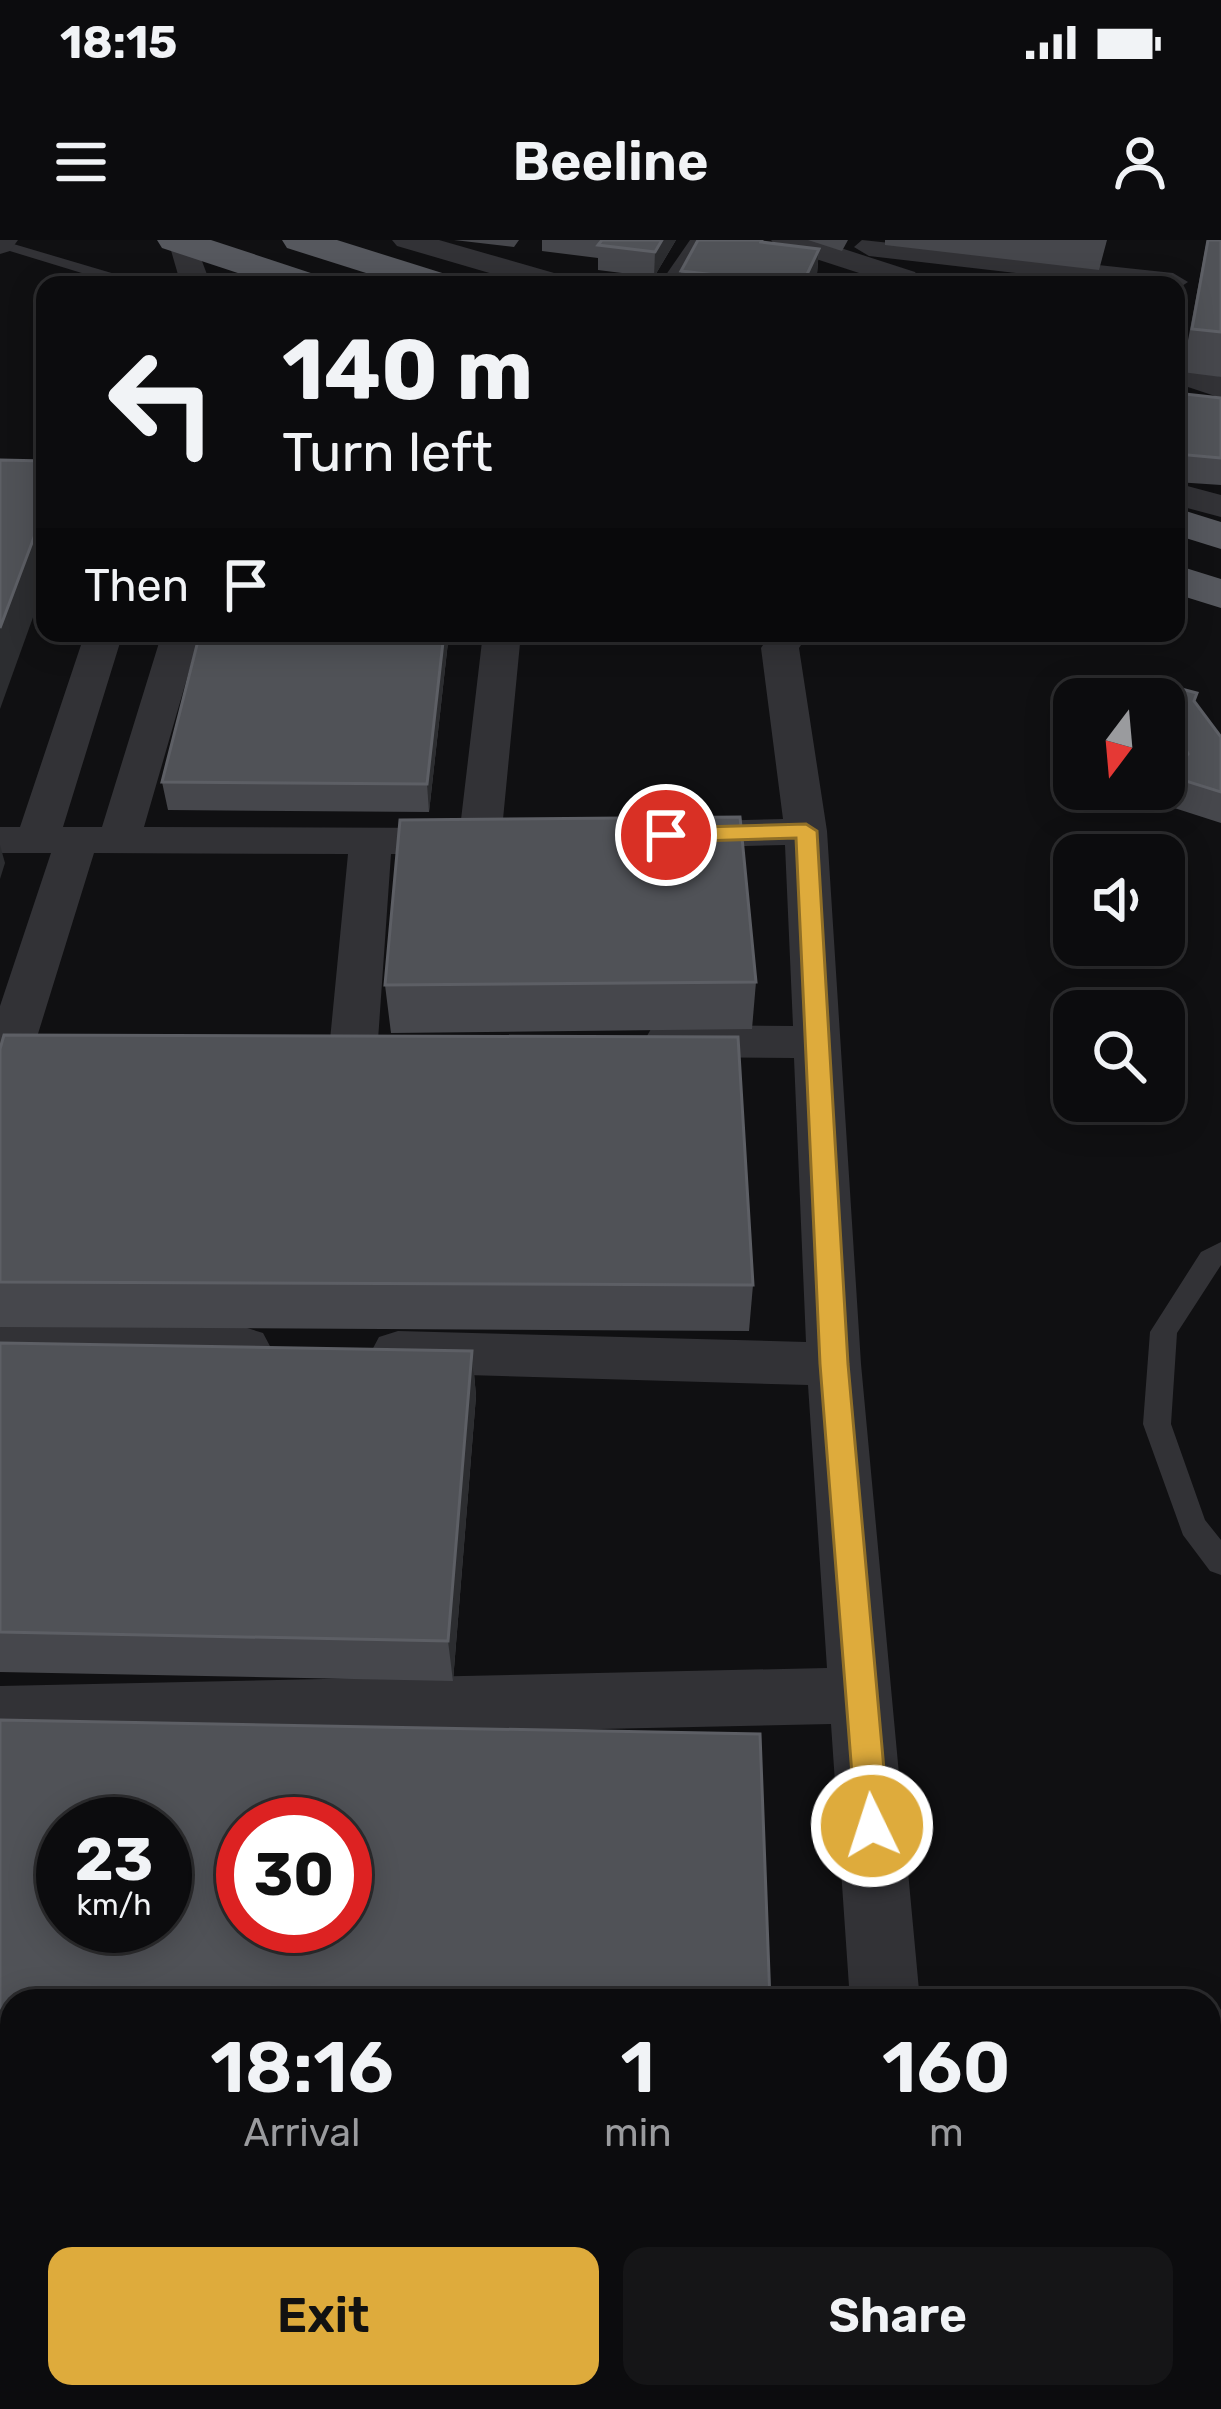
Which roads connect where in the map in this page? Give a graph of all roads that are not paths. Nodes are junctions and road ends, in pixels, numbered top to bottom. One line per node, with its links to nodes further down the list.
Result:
1 (300, 240): 13 (highway)
2 (407, 240): 9 (street)
3 (530, 240): 9 (street)
4 (705, 240): 15 (street)
5 (786, 240): 8 (street)
6 (178, 241): 11 (street); 12 (highway)
7 (1, 243): 10 (lane)
8 (865, 259): 16 (street); 17 (street)
9 (507, 268): 14 (street)
10 (107, 276)
11 (192, 276)
12 (283, 276)
13 (414, 276)
14 (534, 276)
15 (680, 276)
16 (906, 276)
17 (1176, 276)
18 (1185, 375): 19 (street)
19 (1221, 388)
20 (1185, 496): 21 (street)
21 (1221, 506)
22 (1185, 524): 23 (highway)
23 (1221, 536)
24 (1185, 582): 25 (highway)
25 (1221, 594)
26 (102, 642): 33 (street)
27 (176, 642): 33 (street)
28 (501, 642): 34 (street)
29 (784, 642): 30 (street)
30 (806, 831): 31 (street); 38 (street)
31 (620, 836)
32 (526, 839): 34 (street)
33 (58, 840): 35 (street); 39 (street)
34 (480, 840): 35 (street)
35 (370, 844): 36 (street)
36 (354, 1040)
37 (630, 1041): 38 (street)
38 (814, 1042): 44 (street)
39 (16, 1059)
40 (1221, 1252): 45 (lane)
41 (0, 1341): 42 (street)
42 (286, 1349)
43 (358, 1351): 44 (street)
44 (834, 1364): 46 (street)
45 (1221, 1562)
46 (862, 1695): 47 (street); 48 (street)
47 (0, 1714)
48 (884, 1989)

